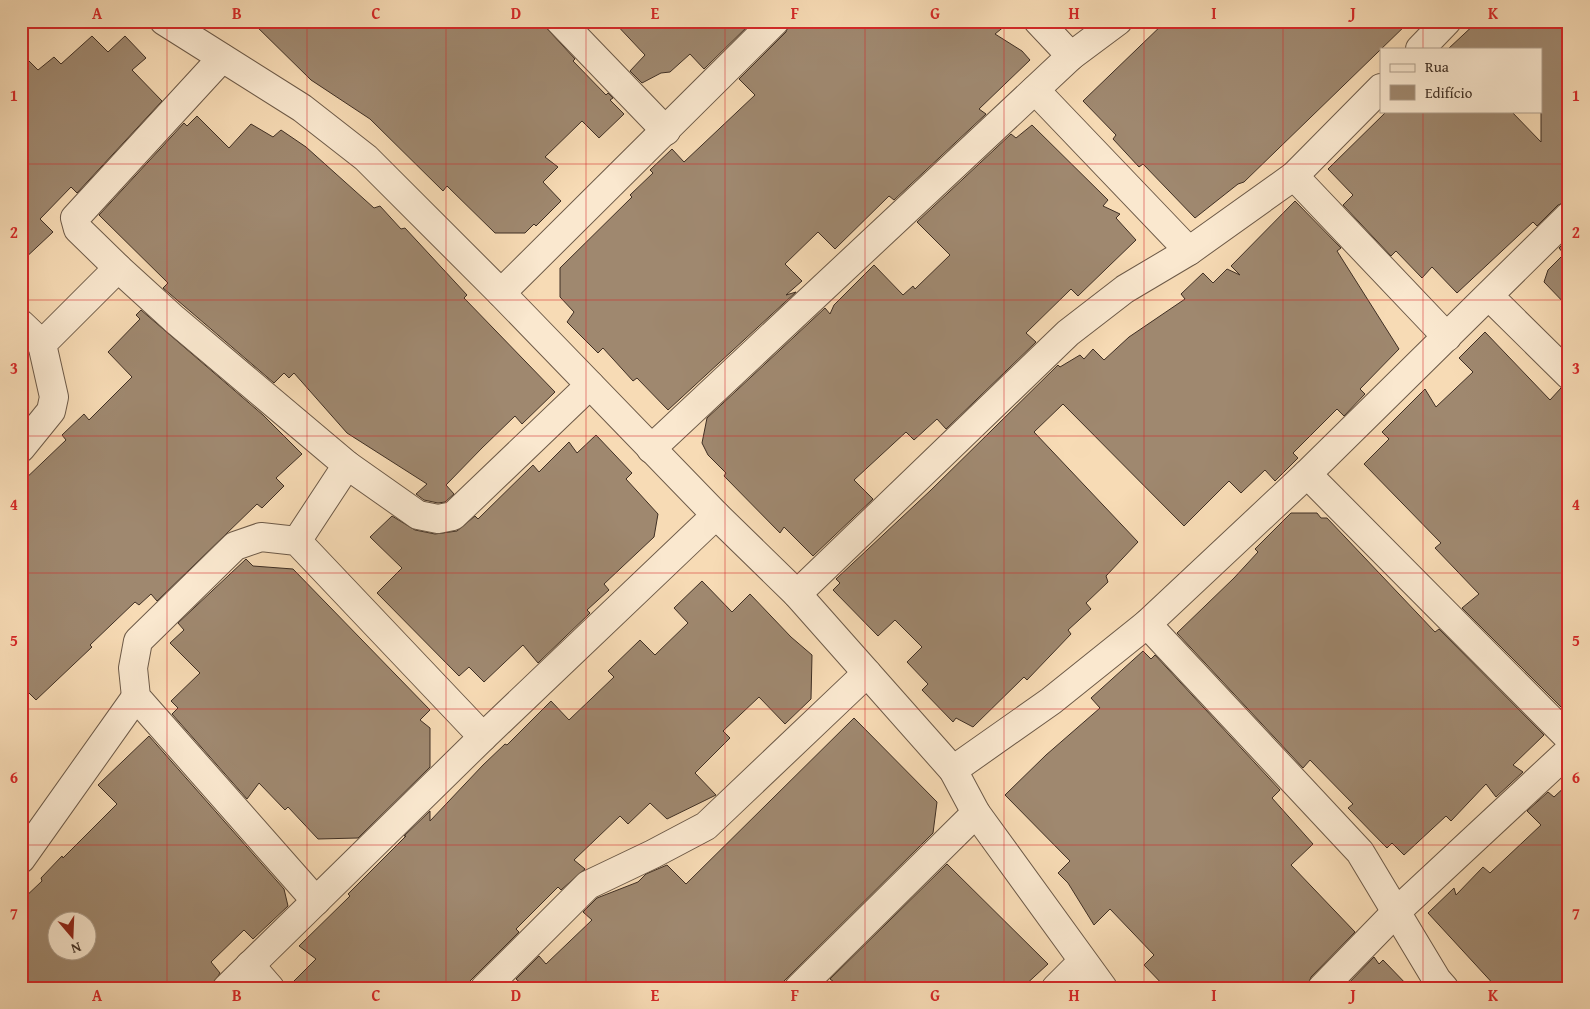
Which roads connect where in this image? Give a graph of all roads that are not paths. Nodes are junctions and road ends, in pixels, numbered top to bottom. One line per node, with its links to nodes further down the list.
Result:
1 (164, 21): 9 (street)
2 (560, 21): 12 (street)
3 (774, 21): 12 (street)
4 (1038, 21): 8 (street)
5 (1118, 21): 8 (street)
6 (1447, 21): 7 (street)
7 (1421, 48)
8 (1071, 56): 11 (street)
9 (222, 58): 16 (street); 17 (street)
10 (1380, 89): 13 (street)
11 (1035, 90): 15 (street); 25 (street)
12 (666, 130): 17 (street)
13 (1294, 176): 15 (street); 20 (street)
14 (1569, 216): 18 (street)
15 (1189, 251): 30 (street)
16 (118, 268): 21 (street); 26 (street)
17 (502, 293): 23 (street)
18 (1489, 296): 20 (street); 22 (street)
19 (21, 324): 21 (street)
20 (1447, 337): 27 (street)
21 (42, 344): 24 (street)
22 (1569, 375)
23 (590, 385): 25 (street); 26 (street)
24 (21, 448)
25 (651, 448): 28 (street)
26 (348, 465): 29 (street)
27 (1307, 474): 31 (street); 35 (street)
28 (716, 515): 30 (street); 34 (street)
29 (297, 541): 33 (street); 34 (street)
30 (797, 594): 32 (street)
31 (1147, 624): 37 (street); 41 (street)
32 (867, 673): 37 (street); 46 (street)
33 (136, 697): 39 (street); 40 (street)
34 (483, 737): 40 (street)
35 (1569, 738)
36 (1569, 751): 41 (street)
37 (954, 770): 38 (street)
38 (976, 813): 42 (street); 47 (street)
39 (21, 859)
40 (316, 901): 43 (street)
41 (1397, 911): 50 (street); 51 (street)
42 (1082, 962): 48 (street); 49 (street)
43 (250, 965): 44 (street); 45 (street)
44 (227, 988)
45 (270, 988)
46 (485, 988)
47 (799, 988)
48 (1056, 988)
49 (1103, 988)
50 (1322, 988)
51 (1444, 988)

